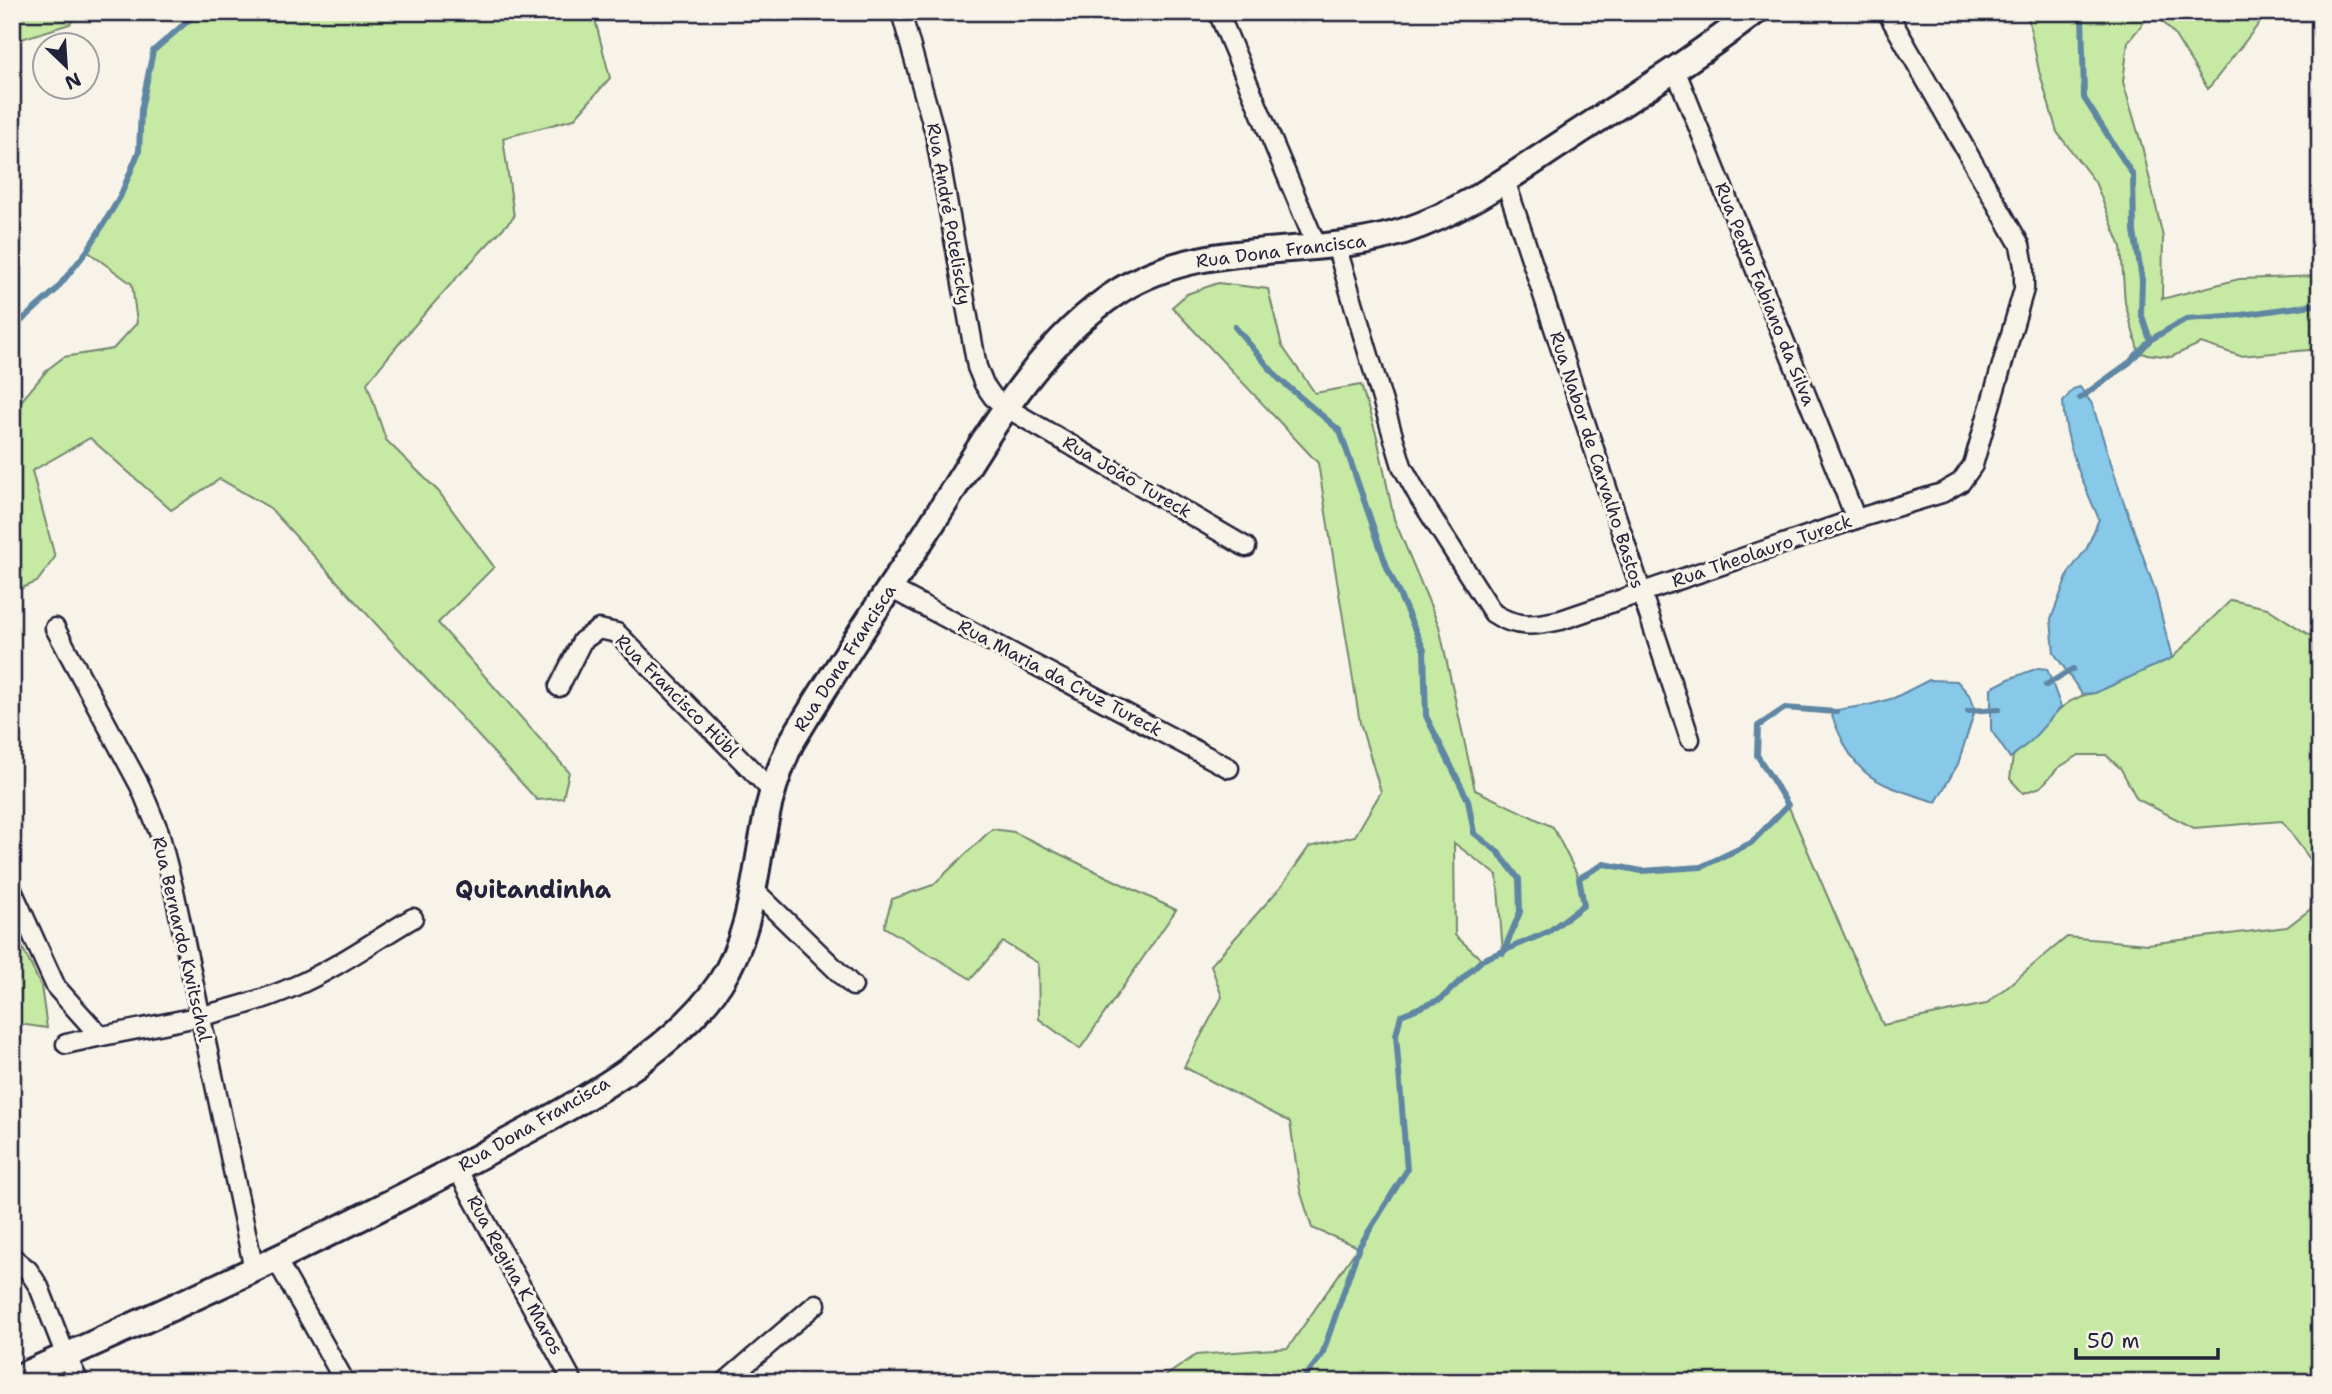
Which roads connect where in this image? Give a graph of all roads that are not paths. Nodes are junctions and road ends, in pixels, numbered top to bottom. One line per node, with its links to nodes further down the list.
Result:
1 (901, 12): 8 (street, Rua André Poteliscky)
2 (1218, 12): 7 (street)
3 (1755, 12): 5 (main road, Rua Dona Francisca)
4 (1887, 12): 9 (street, Rua Theolauro Tureck)
5 (1675, 69): 6 (main road, Rua Dona Francisca); 9 (street, Rua Pedro Fabiano da Silva)
6 (1505, 180): 7 (main road, Rua Dona Francisca); 12 (street, Rua Nabor de Carvalho Bastos)
7 (1327, 246): 8 (main road, Rua Dona Francisca); 12 (street, Rua Theolauro Tureck)
8 (1007, 408): 10 (street, Rua João Tureck); 11 (main road, Rua Dona Francisca)
9 (1856, 519): 12 (street, Rua Theolauro Tureck)
10 (1246, 547)
11 (890, 588): 16 (street, Rua Maria da Cruz Tureck); 17 (main road, Rua Dona Francisca)
12 (1641, 592): 15 (street, Rua Nabor de Carvalho Bastos)
13 (55, 628): 22 (street, Rua Bernardo Kwitschal)
14 (559, 687): 17 (street, Rua Francisco Hübl)
15 (1690, 739)
16 (1229, 768)
17 (772, 791): 18 (main road, Rua Dona Francisca)
18 (753, 889): 21 (street); 25 (main road, Rua Dona Francisca)
19 (12, 890): 23 (street)
20 (413, 918): 22 (street)
21 (853, 986)
22 (200, 1016): 23 (street); 27 (street, Rua Bernardo Kwitschal)
23 (100, 1036): 24 (street)
24 (66, 1044)
25 (457, 1168): 27 (main road, Rua Dona Francisca); 33 (street, Rua Regina K Maros)
26 (12, 1257): 29 (street)
27 (265, 1264): 29 (main road, Rua Dona Francisca); 32 (street, Rua Bernardo Kwitschal)
28 (816, 1304): 34 (street)
29 (66, 1356): 30 (main road, Rua Dona Francisca); 31 (street)
30 (12, 1380)
31 (79, 1382)
32 (345, 1382)
33 (573, 1382)
34 (725, 1382)

